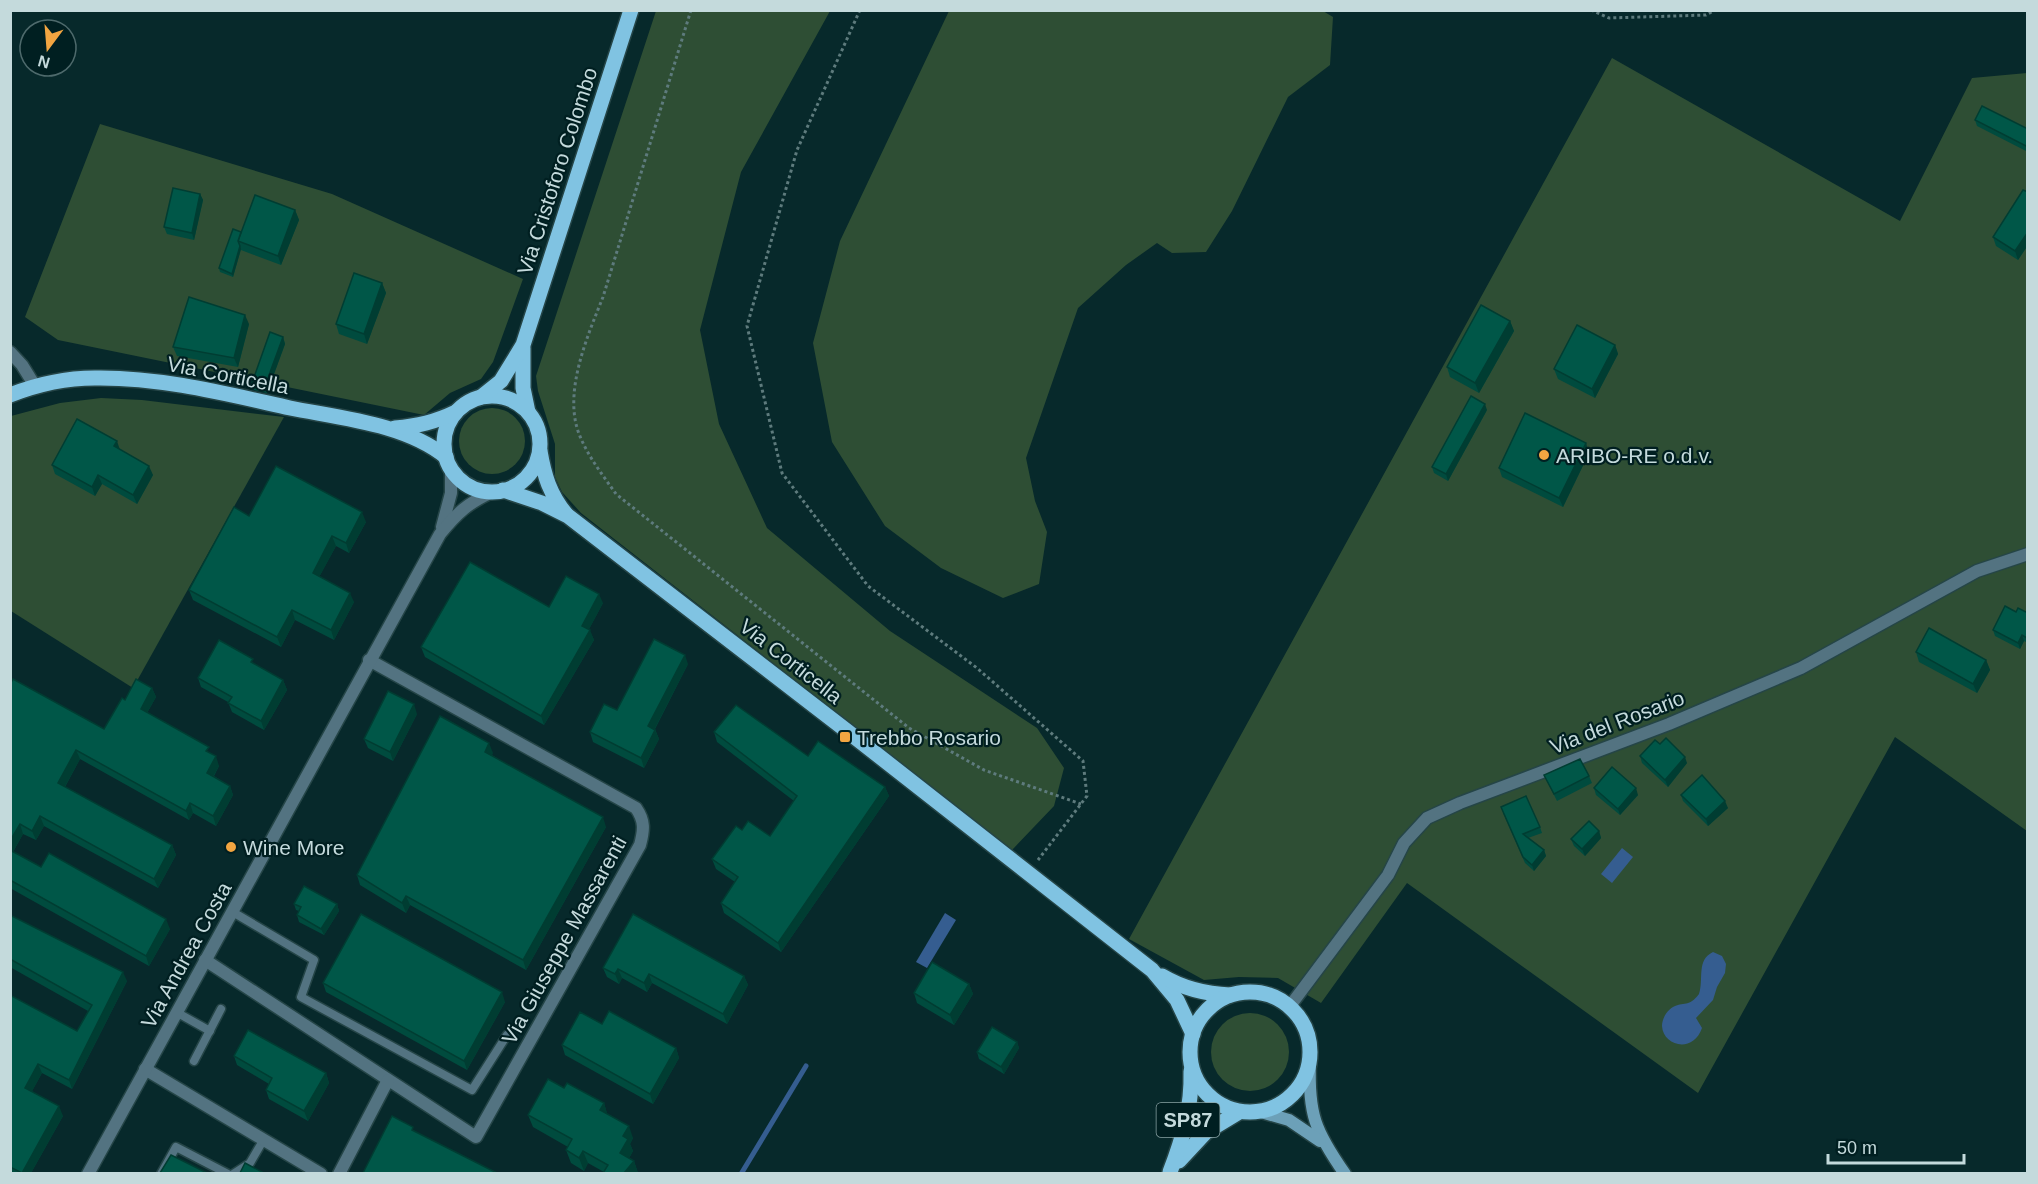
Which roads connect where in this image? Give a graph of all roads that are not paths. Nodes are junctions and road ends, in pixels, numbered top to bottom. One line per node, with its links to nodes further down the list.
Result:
1 (631, 10): 2 (main road, Via Cristoforo Colombo)
2 (523, 345): 6 (main road, Via Cristoforo Colombo); 8 (main road, Via Cristoforo Colombo)
3 (10, 352): 4 (street)
4 (35, 386): 5 (main road, Via Corticella); 9 (main road, Via Corticella)
5 (10, 395)
6 (481, 397): 7 (main road); 8 (main road)
7 (456, 412): 9 (main road); 11 (main road)
8 (528, 412): 10 (main road)
9 (386, 428): 11 (main road, Via Corticella)
10 (540, 450): 12 (main road); 13 (main road)
11 (449, 463): 12 (main road); 14 (street, Via Andrea Costa)
12 (498, 491): 13 (main road, Via Corticella); 14 (street, Via Andrea Costa)
13 (568, 516): 19 (main road, Via Corticella)
14 (440, 534): 16 (street, Via Andrea Costa)
15 (2028, 554): 21 (street, Via del Rosario)
16 (369, 660): 17 (street, Via Andrea Costa); 31 (street, Via Giuseppe Massarenti)
17 (231, 911): 18 (street, Via Andrea Costa); 26 (lane)
18 (205, 960): 23 (street, Via Andrea Costa); 31 (street, Via Giuseppe Massarenti)
19 (1152, 970): 20 (main road); 25 (main road, Via Corticella)
20 (1232, 995): 21 (main road); 25 (main road)
21 (1290, 1006): 28 (main road)
22 (221, 1009): 24 (lane)
23 (176, 1012): 24 (lane); 30 (street, Via Andrea Costa)
24 (210, 1031): 27 (lane)
25 (1193, 1034): 29 (main road)
26 (507, 1035)
27 (194, 1061)
28 (1310, 1062): 33 (main road); 35 (street)
29 (1191, 1064): 32 (main road); 42 (main road, SP87)
30 (145, 1069): 34 (street); 36 (street, Via Andrea Costa)
31 (388, 1080): 41 (street)
32 (1239, 1112): 33 (main road); 42 (main road, SP87)
33 (1261, 1112): 35 (street)
34 (264, 1139): 39 (lane); 40 (street)
35 (1324, 1143): 43 (street)
36 (88, 1173)
37 (161, 1173): 38 (lane)
38 (228, 1173)
39 (232, 1173)
40 (321, 1173)
41 (339, 1173)
42 (1170, 1173)
43 (1345, 1173)

